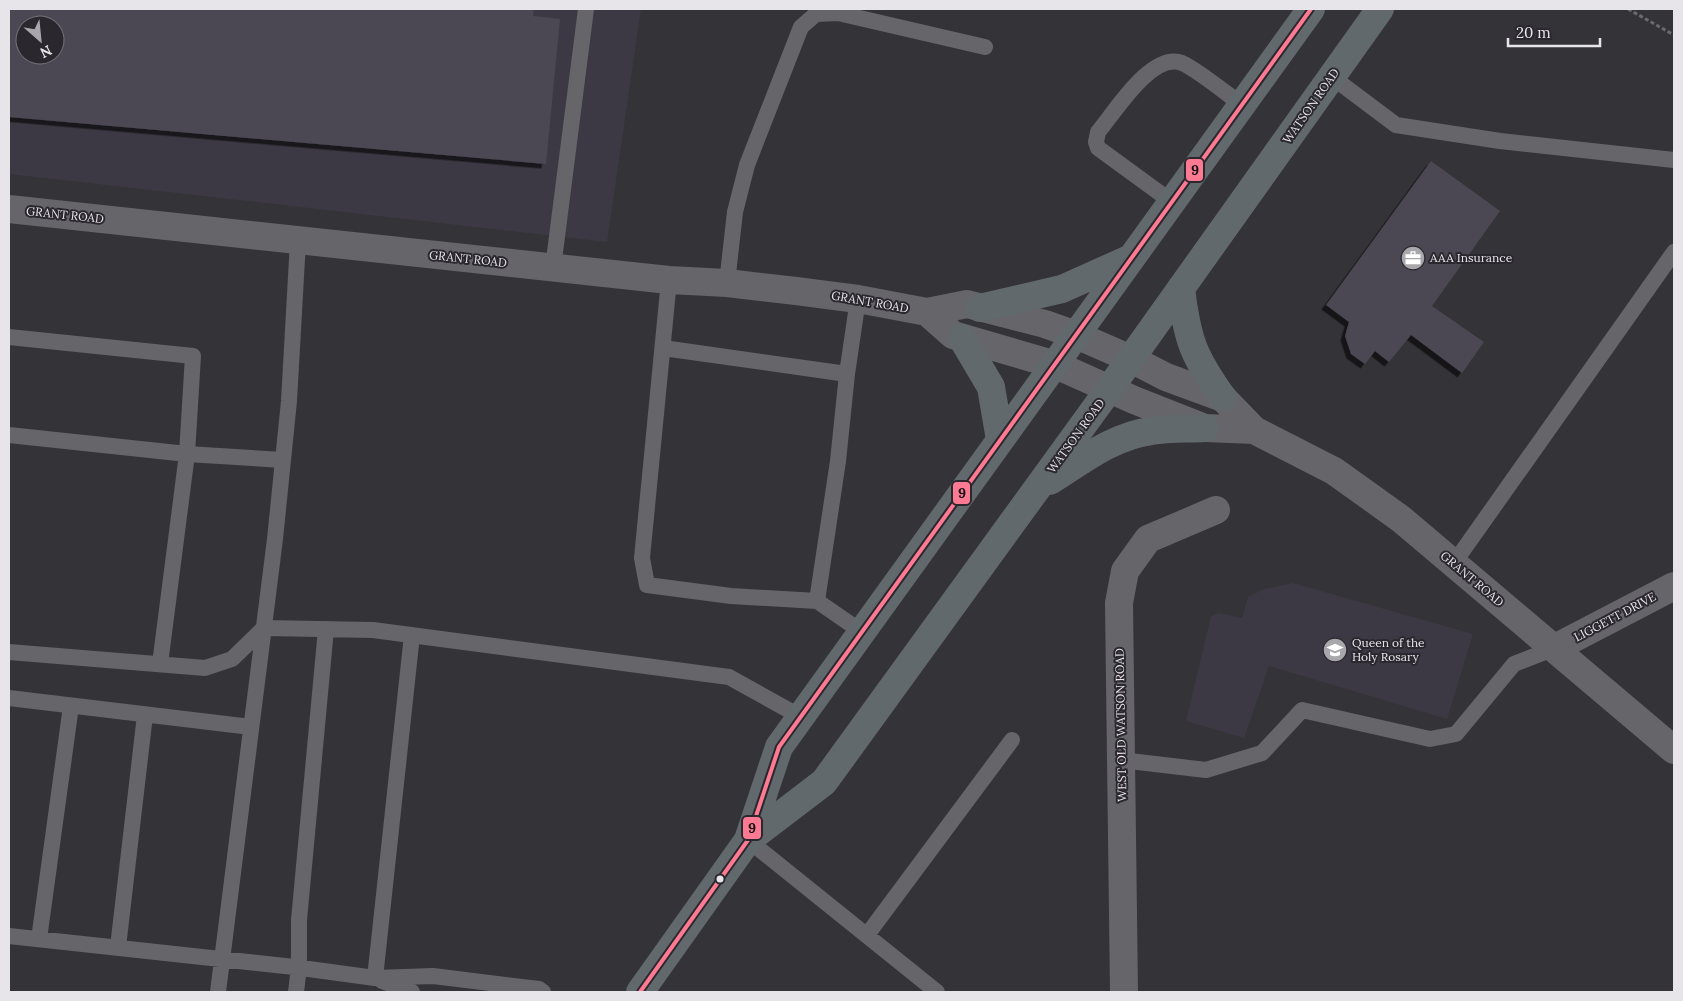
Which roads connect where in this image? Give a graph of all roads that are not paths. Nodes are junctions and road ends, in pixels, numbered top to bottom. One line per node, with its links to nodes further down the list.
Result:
1 (586, 9): 13 (lane)
2 (1311, 9): 6 (main road, WATSON ROAD)
3 (1380, 9): 5 (main road, WATSON ROAD)
4 (985, 47): 15 (lane)
5 (1332, 77): 7 (lane); 16 (main road, WATSON ROAD)
6 (1242, 105): 8 (main road, WATSON ROAD); 8 (lane)
7 (1674, 160)
8 (1172, 202): 12 (main road, WATSON ROAD)
9 (9, 209): 10 (street, GRANT ROAD)
10 (298, 241): 13 (street, GRANT ROAD); 34 (lane)
11 (1674, 252): 37 (lane)
12 (1133, 257): 18 (main road); 20 (main road, WATSON ROAD)
13 (552, 268): 14 (street, GRANT ROAD)
14 (669, 280): 15 (street, GRANT ROAD); 23 (lane)
15 (727, 283): 17 (street, GRANT ROAD)
16 (1181, 288): 24 (main road, WATSON ROAD); 28 (main road)
17 (858, 299): 19 (street, GRANT ROAD); 26 (lane)
18 (980, 308): 19 (street, GRANT ROAD); 20 (street, GRANT ROAD)
19 (926, 312): 22 (street, GRANT ROAD)
20 (1076, 335): 24 (street, GRANT ROAD); 25 (main road, WATSON ROAD)
21 (9, 337): 33 (lane)
22 (962, 338): 25 (street, GRANT ROAD); 32 (main road)
23 (663, 348): 26 (lane); 39 (lane)
24 (1131, 359): 27 (main road, WATSON ROAD); 28 (street, GRANT ROAD)
25 (1056, 364): 27 (street, GRANT ROAD); 32 (main road, WATSON ROAD)
26 (847, 374): 39 (lane)
27 (1110, 388): 29 (street, GRANT ROAD); 35 (main road, WATSON ROAD)
28 (1223, 398): 30 (street, GRANT ROAD)
29 (1206, 428): 30 (street, GRANT ROAD); 35 (main road)
30 (1254, 430): 37 (street, GRANT ROAD)
31 (9, 435): 33 (lane)
32 (1000, 440): 42 (main road, WATSON ROAD)
33 (187, 454): 34 (lane); 46 (lane)
34 (283, 460): 40 (lane)
35 (1037, 490): 55 (main road, WATSON ROAD)
36 (1216, 510): 54 (street, WEST OLD WATSON ROAD)
37 (1454, 563): 44 (street, GRANT ROAD)
38 (1674, 586): 44 (street, LIGGETT DRIVE)
39 (817, 601): 42 (lane)
40 (264, 628): 41 (lane); 46 (lane); 51 (lane)
41 (326, 629): 43 (lane); 61 (lane)
42 (862, 632): 50 (main road, WATSON ROAD)
43 (412, 635): 50 (lane); 62 (lane)
44 (1555, 648): 53 (street, GRANT ROAD); 54 (lane)
45 (9, 652): 46 (lane)
46 (160, 664)
47 (9, 698): 48 (lane)
48 (71, 706): 49 (lane); 58 (lane)
49 (145, 715): 51 (lane); 59 (lane)
50 (800, 717): 55 (main road, WATSON ROAD)
51 (251, 728): 60 (lane)
52 (1012, 740): 56 (lane)
53 (1674, 750)
54 (1121, 760): 69 (street, WEST OLD WATSON ROAD)
55 (748, 840): 56 (lane); 67 (main road, WATSON ROAD)
56 (867, 935): 68 (lane)
57 (9, 936): 58 (lane)
58 (39, 939): 59 (lane)
59 (118, 947): 60 (lane)
60 (222, 958): 61 (lane); 63 (lane)
61 (299, 968): 62 (lane); 64 (lane)
62 (375, 978): 65 (lane); 66 (lane)
63 (218, 992)
64 (296, 992)
65 (412, 992)
66 (543, 992)
67 (640, 992)
68 (937, 992)
69 (1124, 992)

